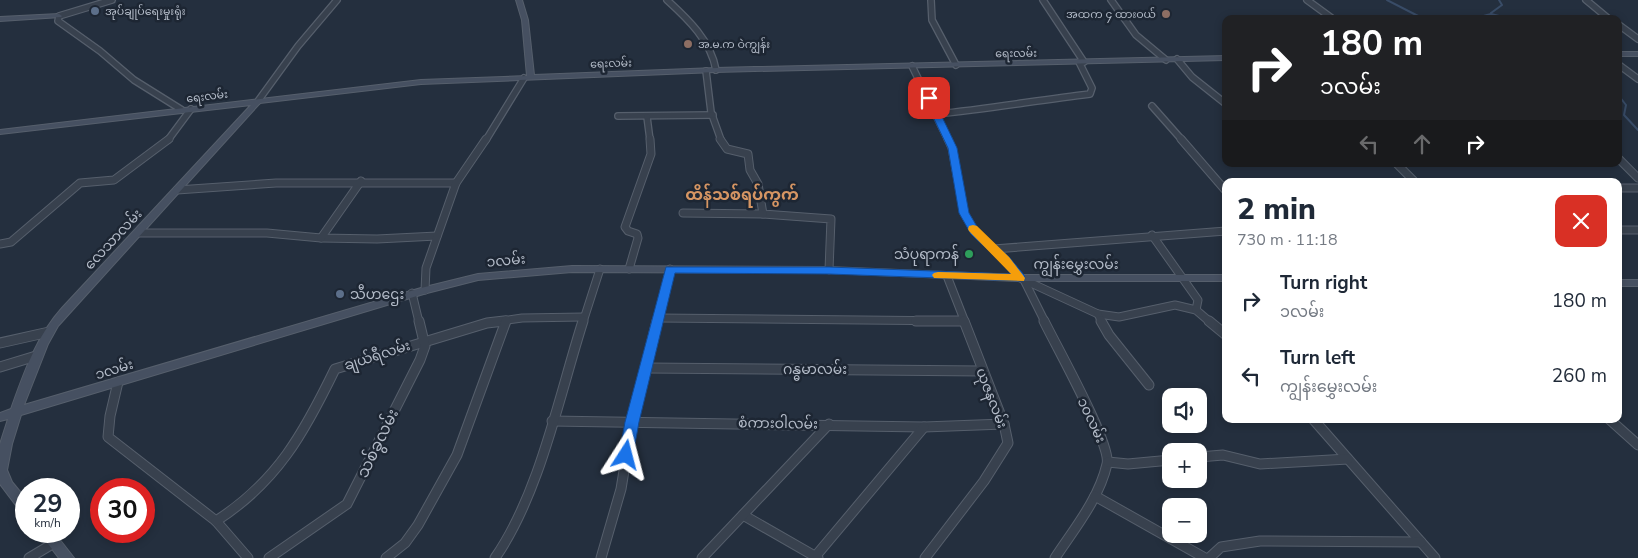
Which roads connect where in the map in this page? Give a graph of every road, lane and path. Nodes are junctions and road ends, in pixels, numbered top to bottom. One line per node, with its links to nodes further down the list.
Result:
1 (112, 0): 12 (street)
2 (337, 0): 30 (street)
3 (519, 0): 27 (street)
4 (667, 0): 25 (street)
5 (931, 0): 23 (street)
6 (1043, 0): 21 (street)
7 (1112, 0): 20 (street)
8 (1307, 0): 10 (street)
9 (1586, 0): 11 (street)
10 (1328, 15)
11 (1605, 15)
12 (59, 16): 13 (street); 33 (street)
13 (0, 19)
14 (1622, 27): 15 (street)
15 (1638, 39)
16 (1622, 54): 17 (street)
17 (1638, 54)
18 (1222, 58): 19 (street, ရေးလမ်း)
19 (1177, 59): 20 (street, ရေးလမ်း); 29 (street)
20 (1166, 60): 21 (street, ရေးလမ်း)
21 (1082, 62): 23 (street, ရေးလမ်း); 34 (street)
22 (912, 66): 23 (street, ရေးလမ်း); 25 (street, ရေးလမ်း); 34 (street, ကျွန်းမွှေးလမ်း)
23 (956, 66)
24 (1622, 67): 28 (street)
25 (716, 70): 26 (street, ရေးလမ်း)
26 (706, 71): 27 (street, ရေးလမ်း); 35 (street)
27 (527, 78): 30 (street, ရေးလမ်း); 44 (street)
28 (1638, 79)
29 (1222, 98)
30 (258, 101): 32 (street, ရေးလမ်း); 48 (street, လေသာလမ်း)
31 (1152, 106): 45 (street)
32 (192, 109): 33 (street, ရေးလမ်း); 58 (street)
33 (182, 110): 38 (street, ရေးလမ်း)
34 (937, 114): 59 (street, ကျွန်းမွှေးလမ်း)
35 (713, 115): 37 (street); 50 (street)
36 (618, 116): 37 (street)
37 (647, 117): 61 (street)
38 (0, 132)
39 (1622, 162): 42 (street)
40 (1400, 167): 41 (street)
41 (1411, 178)
42 (1638, 178)
43 (361, 181): 44 (street); 48 (street); 57 (street)
44 (456, 183): 56 (street)
45 (1222, 186)
46 (1622, 188): 47 (street)
47 (1638, 188)
48 (177, 190): 54 (street, လေသာလမ်း)
49 (683, 213): 50 (street)
50 (762, 214): 63 (street)
51 (1622, 230): 52 (street)
52 (1638, 230)
53 (1222, 231): 55 (street)
54 (138, 233): 57 (street); 78 (street, လေသာလမ်း)
55 (1152, 235): 59 (street); 65 (street)
56 (437, 236): 57 (street); 70 (street)
57 (321, 238)
58 (0, 244)
59 (994, 249): 67 (street, ကျွန်းမွှေးလမ်း)
60 (600, 269): 61 (street, ၁လမ်း); 70 (street, ၁လမ်း); 74 (street)
61 (629, 269): 62 (street, ၁လမ်း)
62 (670, 269): 63 (street, ၁လမ်း); 75 (street)
63 (829, 270): 64 (street, ၁လမ်း)
64 (947, 276): 67 (street, ၁လမ်း); 77 (street, ယုဇနလမ်း)
65 (1184, 277): 66 (street, ကျွန်းမွှေးလမ်း); 67 (street, ကျွန်းမွှေးလမ်း); 72 (street)
66 (1222, 278)
67 (1022, 279): 73 (street); 101 (street, ၁၀လမ်း)
68 (1622, 282): 69 (street)
69 (1638, 283)
70 (425, 290): 71 (street, ၁လမ်း)
71 (412, 293): 80 (street); 86 (street, ၁လမ်း)
72 (1196, 310): 73 (street); 79 (street)
73 (1098, 314): 87 (street)
74 (583, 317): 76 (street, ချယ်ရီလမ်း); 90 (street)
75 (658, 318): 77 (street); 84 (street)
76 (506, 320): 80 (street, ချယ်ရီလမ်း); 113 (street)
77 (963, 321): 85 (street, ယုဇနလမ်း)
78 (48, 332): 81 (street); 82 (street, လေသာလမ်း)
79 (1222, 332)
80 (425, 340): 105 (street, ချယ်ရီလမ်း); 112 (street, သစ်ခွလမ်း)
81 (0, 343)
82 (36, 356): 83 (street); 88 (street, လေသာလမ်း)
83 (0, 367)
84 (647, 368): 85 (street, ဂန္ဓမာလမ်း); 91 (street)
85 (982, 370): 95 (street, ယုဇနလမ်း)
86 (118, 382): 88 (street, ၁လမ်း); 105 (street)
87 (1149, 385)
88 (15, 412): 89 (street, ၁လမ်း); 102 (street, လေသာလမ်း)
89 (0, 417)
90 (552, 421): 91 (street, စံကားဝါလမ်း); 114 (street)
91 (632, 422): 94 (street, စံကားဝါလမ်း); 115 (street)
92 (1316, 423): 99 (street)
93 (1613, 423): 97 (street)
94 (829, 424): 96 (street, စံကားဝါလမ်း); 104 (street)
95 (1004, 424): 96 (street, စံကားဝါလမ်း); 118 (street, ယုဇနလမ်း)
96 (924, 427): 117 (street)
97 (1638, 445)
98 (1207, 456): 99 (street)
99 (1348, 459): 106 (street)
100 (1162, 461): 101 (street)
101 (1108, 462): 103 (street, ၁၀လမ်း)
102 (15, 494)
103 (1095, 496): 119 (street, ၁၀လမ်း); 120 (street)
104 (743, 515): 116 (street); 117 (street)
105 (216, 520): 111 (street)
106 (1421, 542): 121 (street); 122 (street)
107 (52, 543): 109 (street)
108 (55, 543): 110 (street)
109 (29, 558)
110 (67, 558)
111 (248, 558)
112 (269, 558)
113 (386, 558)
114 (495, 558)
115 (601, 558)
116 (702, 558)
117 (816, 558)
118 (925, 558)
119 (1055, 558)
120 (1205, 558)
121 (1209, 558)
122 (1435, 558)

